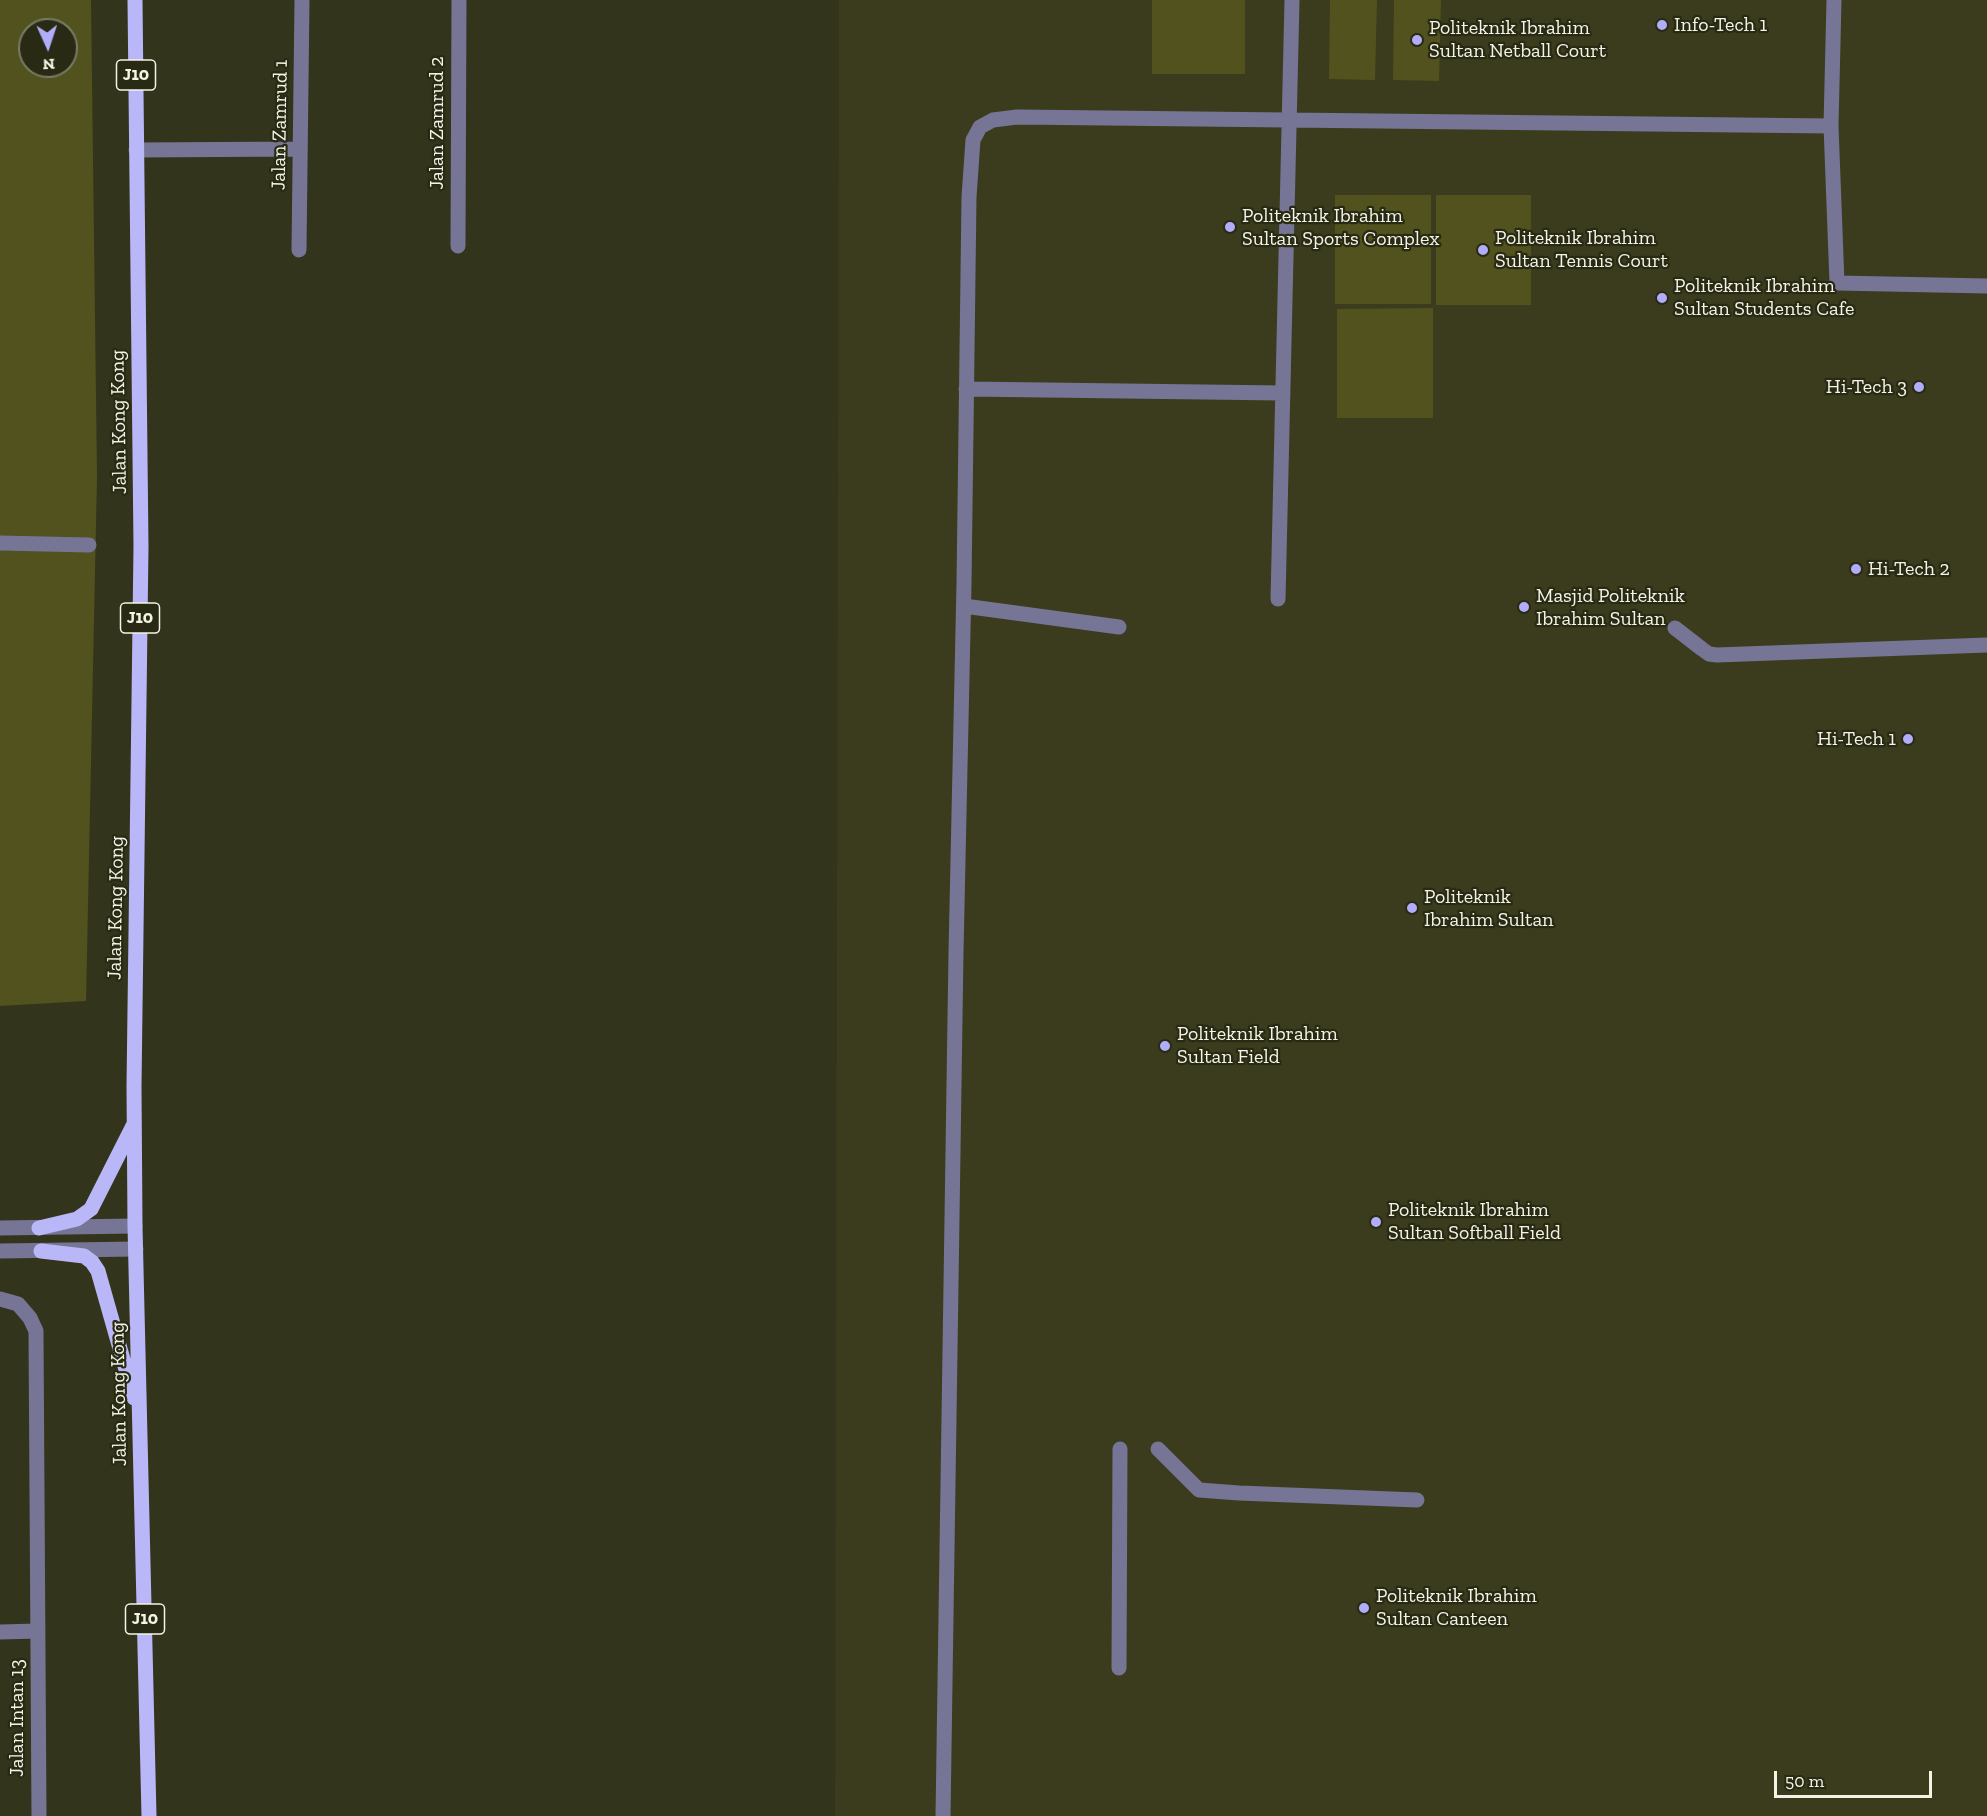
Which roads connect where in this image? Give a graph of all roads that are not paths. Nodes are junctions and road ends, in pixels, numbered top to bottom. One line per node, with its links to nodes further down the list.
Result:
1 (135, 0): 9 (main road, Jalan Kong Kong / J10)
2 (302, 0): 8 (street, Jalan Zamrud 1)
3 (459, 0): 10 (street, Jalan Zamrud 2)
4 (1292, 0): 6 (street)
5 (1834, 0): 7 (street)
6 (1290, 120): 7 (street); 13 (street); 14 (street)
7 (1831, 126): 12 (street)
8 (300, 149): 9 (street); 11 (street, Jalan Zamrud 1)
9 (136, 150): 22 (main road, Jalan Kong Kong / J10)
10 (458, 246)
11 (299, 250)
12 (1987, 286)
13 (966, 389): 14 (street); 18 (street)
14 (1283, 393): 17 (street)
15 (0, 543): 16 (street)
16 (89, 545)
17 (1278, 599)
18 (963, 606): 19 (street); 39 (street)
19 (1119, 627)
20 (1676, 628): 21 (street)
21 (1987, 645)
22 (135, 1123): 23 (main road, Jalan Kong Kong / J10); 25 (main road)
23 (135, 1226): 25 (street); 26 (main road, Jalan Kong Kong / J10)
24 (0, 1228): 25 (street)
25 (39, 1228)
26 (136, 1249): 28 (street); 30 (main road, Jalan Kong Kong / J10)
27 (0, 1251): 28 (street)
28 (41, 1251): 30 (main road)
29 (0, 1299): 34 (street, Jalan Intan 13)
30 (140, 1422): 38 (main road, Jalan Kong Kong / J10)
31 (1120, 1449): 36 (street)
32 (1158, 1449): 33 (street)
33 (1417, 1500)
34 (38, 1631): 35 (street); 37 (street, Jalan Intan 13)
35 (0, 1632)
36 (1119, 1668)
37 (39, 1816)
38 (149, 1816)
39 (943, 1816)

